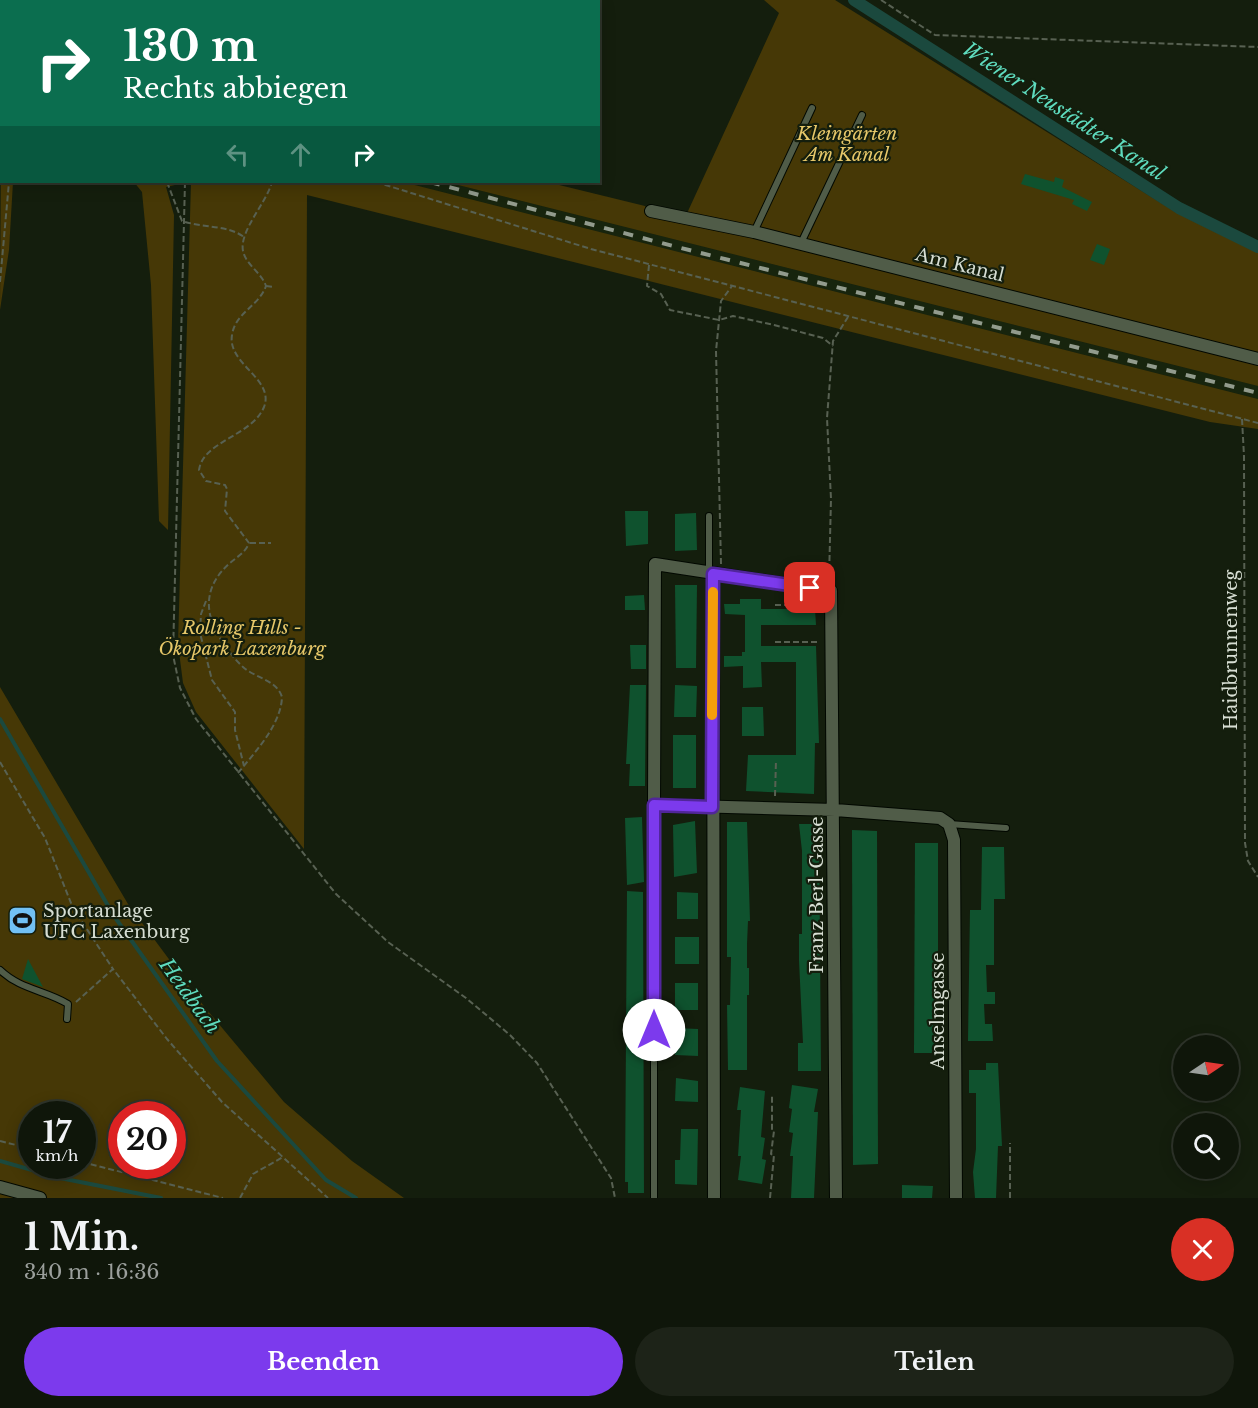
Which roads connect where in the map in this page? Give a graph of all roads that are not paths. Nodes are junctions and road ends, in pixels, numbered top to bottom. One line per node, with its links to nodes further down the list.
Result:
1 (812, 108): 4 (lane)
2 (862, 115): 5 (lane)
3 (651, 211): 4 (street, Am Kanal)
4 (754, 232): 5 (street, Am Kanal)
5 (801, 243): 6 (street, Am Kanal)
6 (1258, 359)
7 (709, 516): 8 (lane)
8 (715, 575): 9 (street); 10 (street); 11 (street, Franz Berl-Gasse)
9 (654, 805): 10 (street); 18 (lane)
10 (712, 807): 11 (street); 19 (street)
11 (835, 810): 12 (street); 20 (street, Franz Berl-Gasse)
12 (949, 824): 13 (lane); 21 (street, Anselmgasse)
13 (1006, 828)
14 (0, 970): 15 (lane)
15 (67, 1019)
16 (0, 1187): 17 (street)
17 (40, 1198)
18 (654, 1198)
19 (714, 1198)
20 (837, 1198)
21 (956, 1198)

